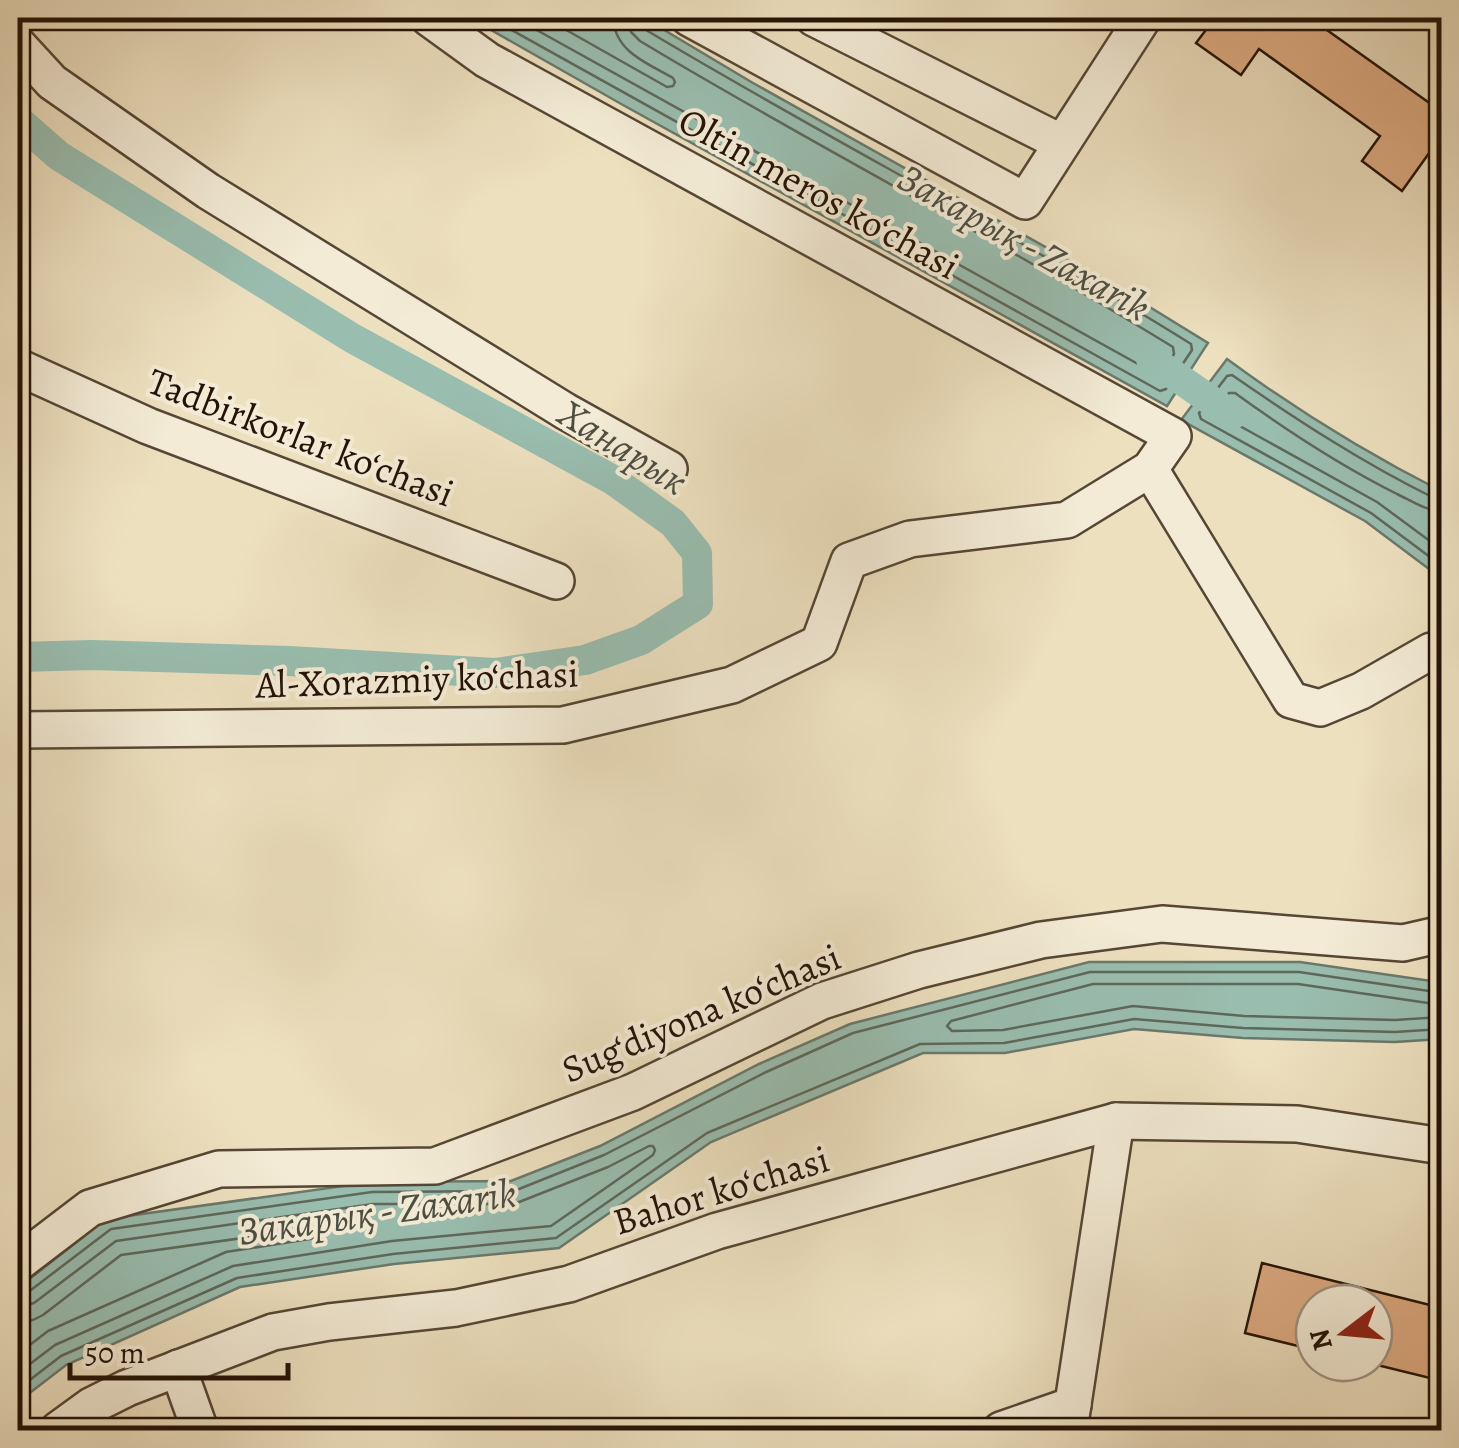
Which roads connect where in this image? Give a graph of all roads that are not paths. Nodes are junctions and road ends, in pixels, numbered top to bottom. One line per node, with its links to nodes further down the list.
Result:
1 (429, 18): 8 (street, Oltin meros ko‘chasi)
2 (689, 18): 6 (street)
3 (814, 18): 6 (street)
4 (1144, 18): 6 (street)
5 (18, 46): 9 (street)
6 (1062, 143)
7 (18, 367): 11 (street, Tadbirkorlar ko‘chasi)
8 (1173, 436): 10 (street, Al-Xorazmiy ko‘chasi)
9 (669, 469)
10 (1150, 470): 12 (street); 13 (street, Al-Xorazmiy ko‘chasi)
11 (556, 581)
12 (1431, 651)
13 (18, 730)
14 (1442, 934): 17 (street, Sug‘diyona ko‘chasi)
15 (1116, 1121): 16 (street, Bahor ko‘chasi); 18 (street, Bahor ko‘chasi); 19 (street)
16 (1442, 1146)
17 (18, 1263)
18 (178, 1368): 20 (street, Bahor ko‘chasi); 21 (street)
19 (1071, 1418): 22 (street)
20 (58, 1430)
21 (200, 1430)
22 (1002, 1430)

